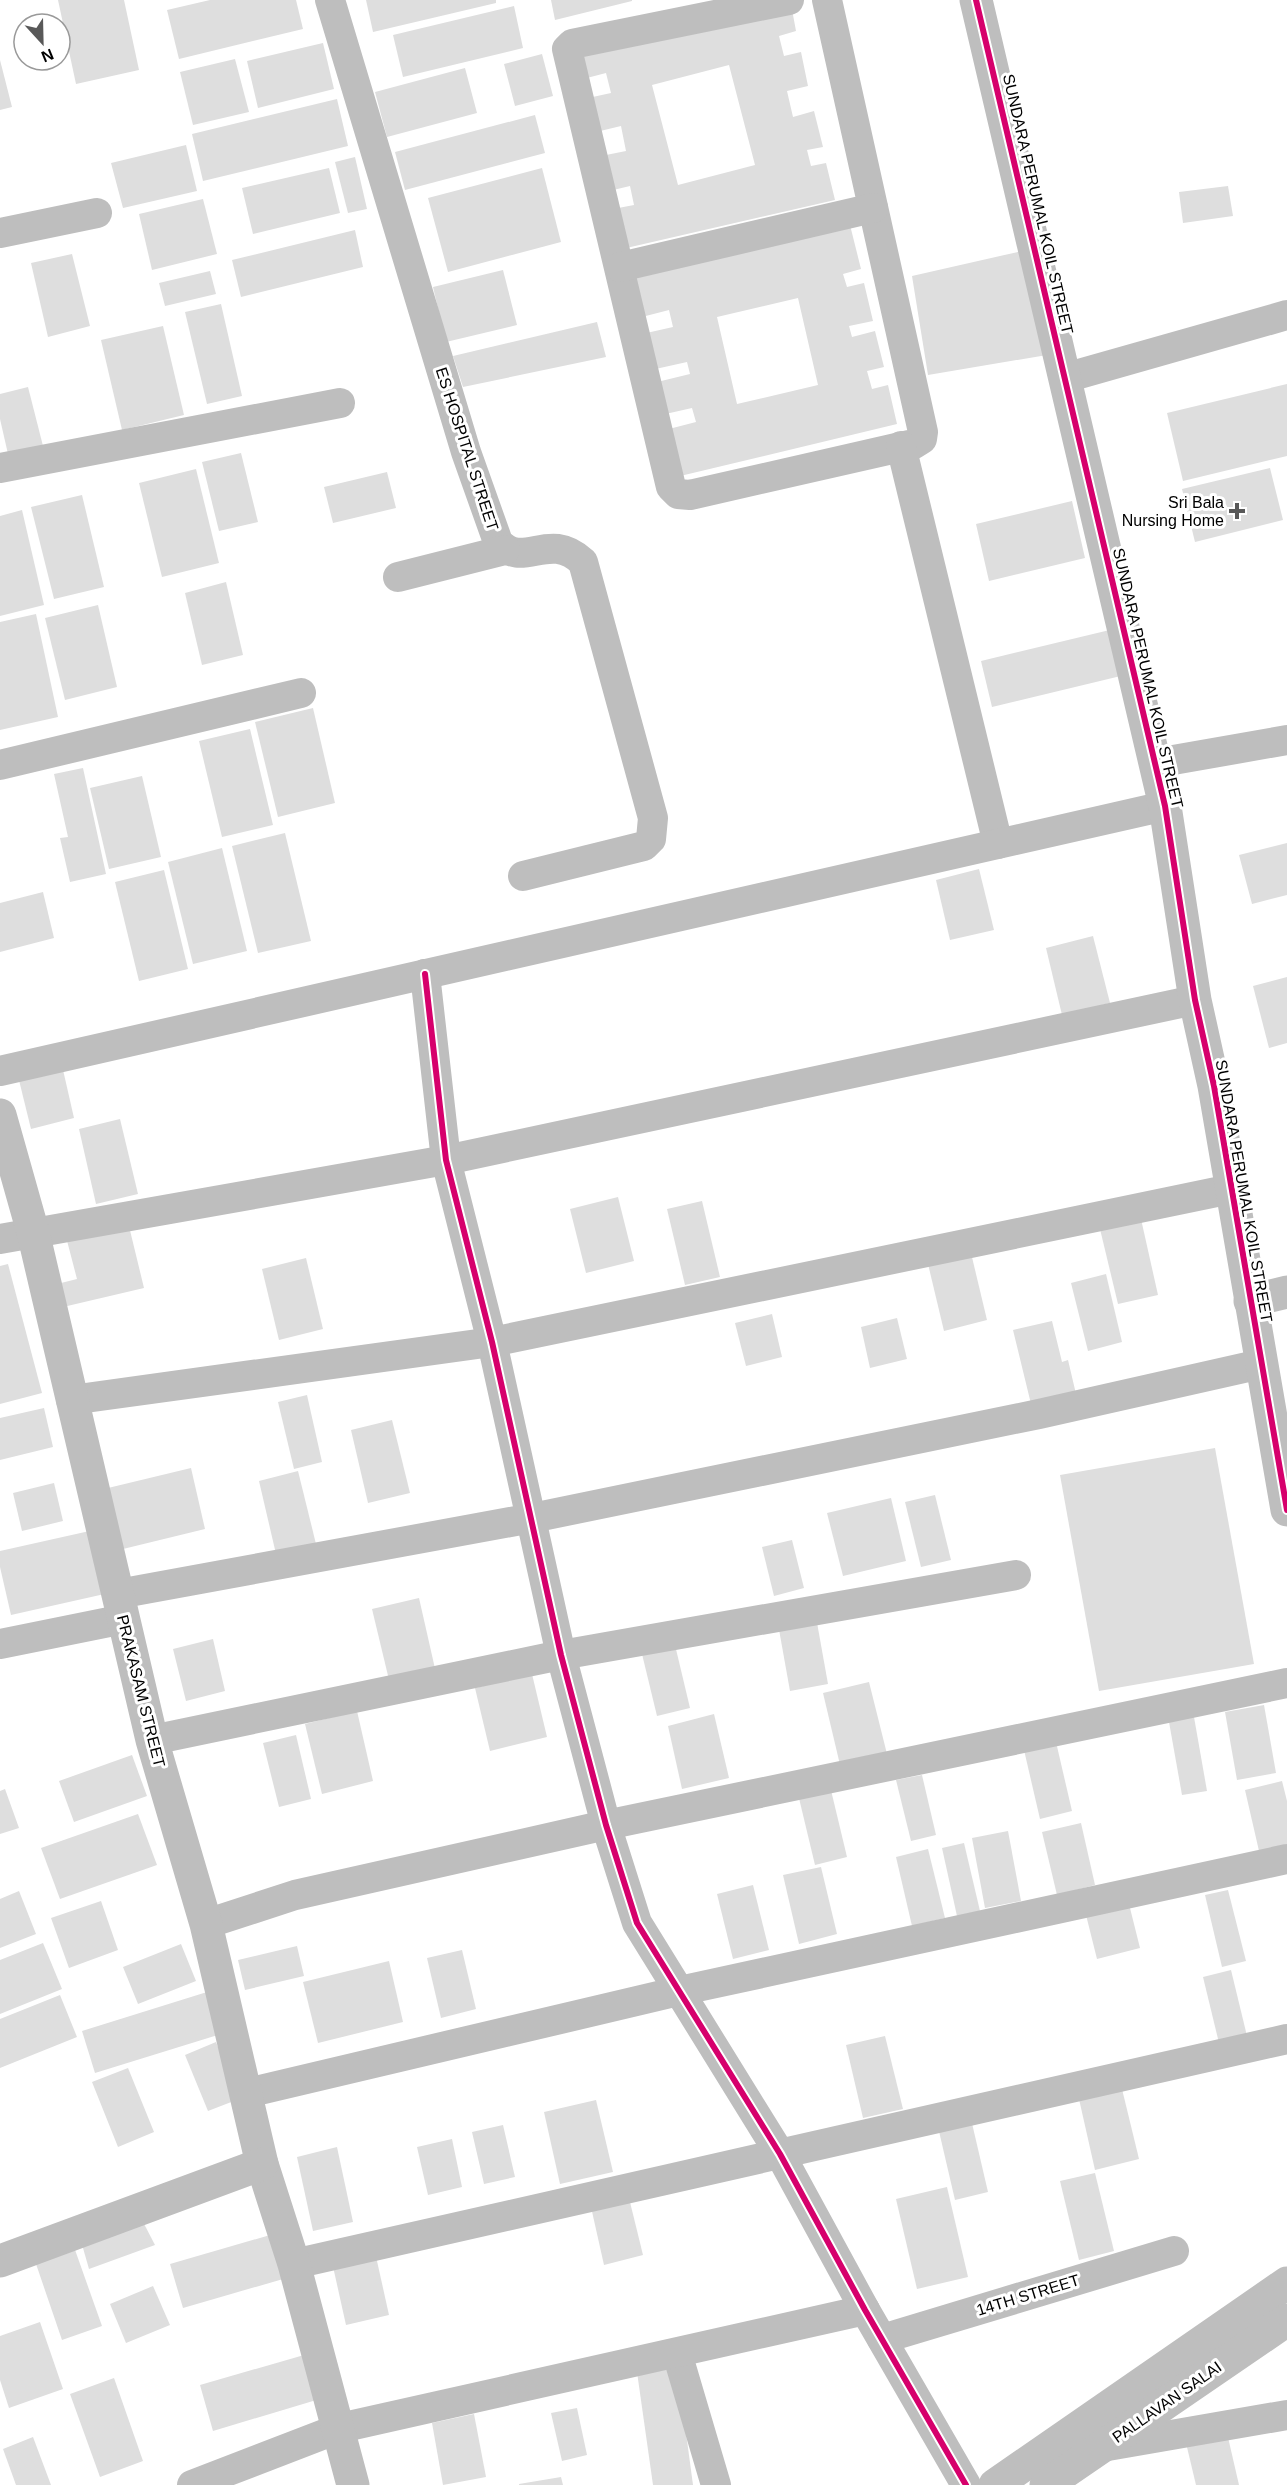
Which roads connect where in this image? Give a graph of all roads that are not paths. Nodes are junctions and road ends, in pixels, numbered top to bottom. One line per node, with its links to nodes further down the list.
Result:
1 (330, 0): 14 (street, ES HOSPITAL STREET)
2 (789, 0): 8 (street)
3 (827, 0): 5 (street)
4 (976, 0): 10 (street, SUNDARA PERUMAL KOIL STREET)
5 (873, 208): 8 (street); 12 (street)
6 (97, 213): 7 (street)
7 (0, 233)
8 (620, 267): 12 (street)
9 (1287, 315): 10 (street)
10 (1065, 378): 18 (street, SUNDARA PERUMAL KOIL STREET)
11 (340, 403): 13 (street)
12 (901, 446): 21 (street)
13 (0, 468)
14 (505, 550): 15 (street); 22 (street, ES HOSPITAL STREET)
15 (398, 577)
16 (301, 693): 19 (street)
17 (1287, 740): 18 (street)
18 (1155, 764): 20 (street, SUNDARA PERUMAL KOIL STREET)
19 (0, 765)
20 (1165, 806): 21 (street); 24 (street, SUNDARA PERUMAL KOIL STREET)
21 (998, 844): 23 (street)
22 (523, 876)
23 (425, 974): 25 (street); 27 (street)
24 (1195, 1000): 27 (street); 28 (street, SUNDARA PERUMAL KOIL STREET)
25 (0, 1071)
26 (0, 1114): 29 (street, PRAKASAM STREET)
27 (446, 1160): 29 (street); 33 (street)
28 (1231, 1189): 32 (street, SUNDARA PERUMAL KOIL STREET); 33 (street)
29 (33, 1232): 30 (street); 35 (street, PRAKASAM STREET)
30 (0, 1239)
31 (1287, 1292): 32 (street)
32 (1250, 1301): 34 (street, SUNDARA PERUMAL KOIL STREET)
33 (492, 1342): 35 (street); 37 (street)
34 (1261, 1364): 36 (street, SUNDARA PERUMAL KOIL STREET); 37 (street)
35 (71, 1400): 39 (street, PRAKASAM STREET)
36 (1287, 1510)
37 (532, 1518): 39 (street); 41 (street)
38 (1016, 1575): 41 (street)
39 (121, 1607): 40 (street); 43 (street, PRAKASAM STREET)
40 (0, 1644)
41 (561, 1655): 43 (street); 44 (street)
42 (1287, 1683): 44 (street)
43 (152, 1740): 46 (street, PRAKASAM STREET)
44 (606, 1825): 46 (street); 47 (street)
45 (1287, 1858): 47 (street)
46 (206, 1924): 49 (street, PRAKASAM STREET)
47 (679, 1991): 49 (street); 50 (street)
48 (1287, 2039): 50 (street)
49 (248, 2093): 51 (street, PRAKASAM STREET)
50 (780, 2154): 54 (street); 56 (street)
51 (262, 2164): 53 (street); 54 (street, PRAKASAM STREET)
52 (1174, 2251): 58 (street, 14TH STREET)
53 (0, 2260)
54 (294, 2264): 61 (street, PRAKASAM STREET)
55 (1287, 2283): 67 (street)
56 (865, 2310): 58 (street); 59 (street)
57 (1287, 2320): 62 (street, PALLAVAN SALAI)
58 (882, 2339): 66 (street)
59 (677, 2353): 61 (street); 65 (street)
60 (1287, 2415): 62 (street)
61 (340, 2428): 63 (street); 64 (street, PRAKASAM STREET)
62 (1102, 2447): 68 (street, PALLAVAN SALAI)
63 (192, 2485)
64 (353, 2485)
65 (716, 2485)
66 (966, 2485)
67 (996, 2485)
68 (1046, 2485)

